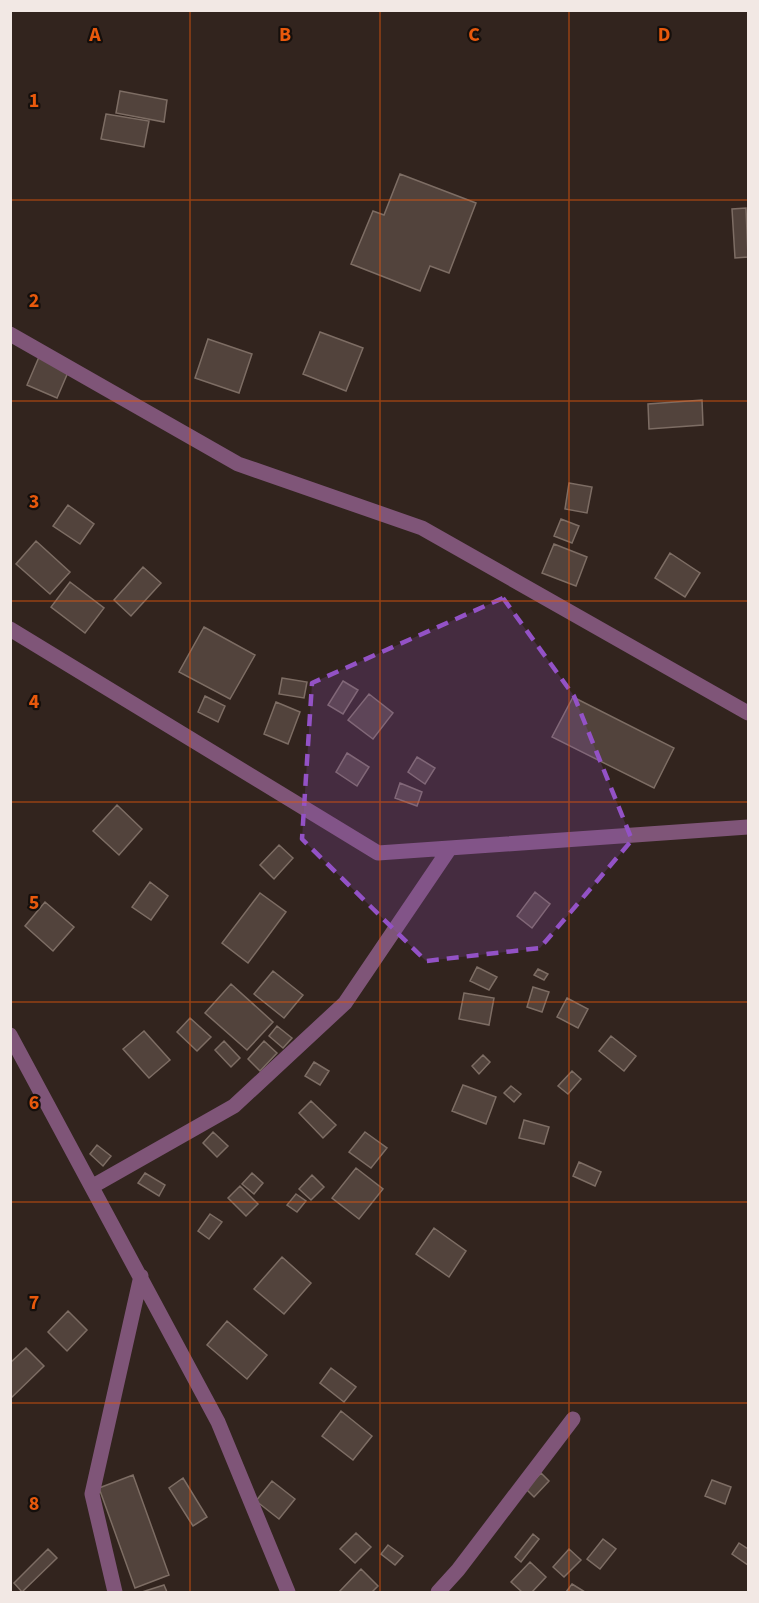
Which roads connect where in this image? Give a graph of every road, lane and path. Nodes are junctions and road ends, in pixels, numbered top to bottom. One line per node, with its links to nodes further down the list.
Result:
1 (10, 334): 3 (street)
2 (10, 629): 5 (street)
3 (748, 713)
4 (748, 827): 5 (street)
5 (450, 848): 7 (street)
6 (10, 1035): 7 (street)
7 (93, 1186): 8 (street)
8 (141, 1276): 10 (street); 11 (street)
9 (573, 1419): 12 (street)
10 (116, 1593)
11 (288, 1593)
12 (438, 1593)

